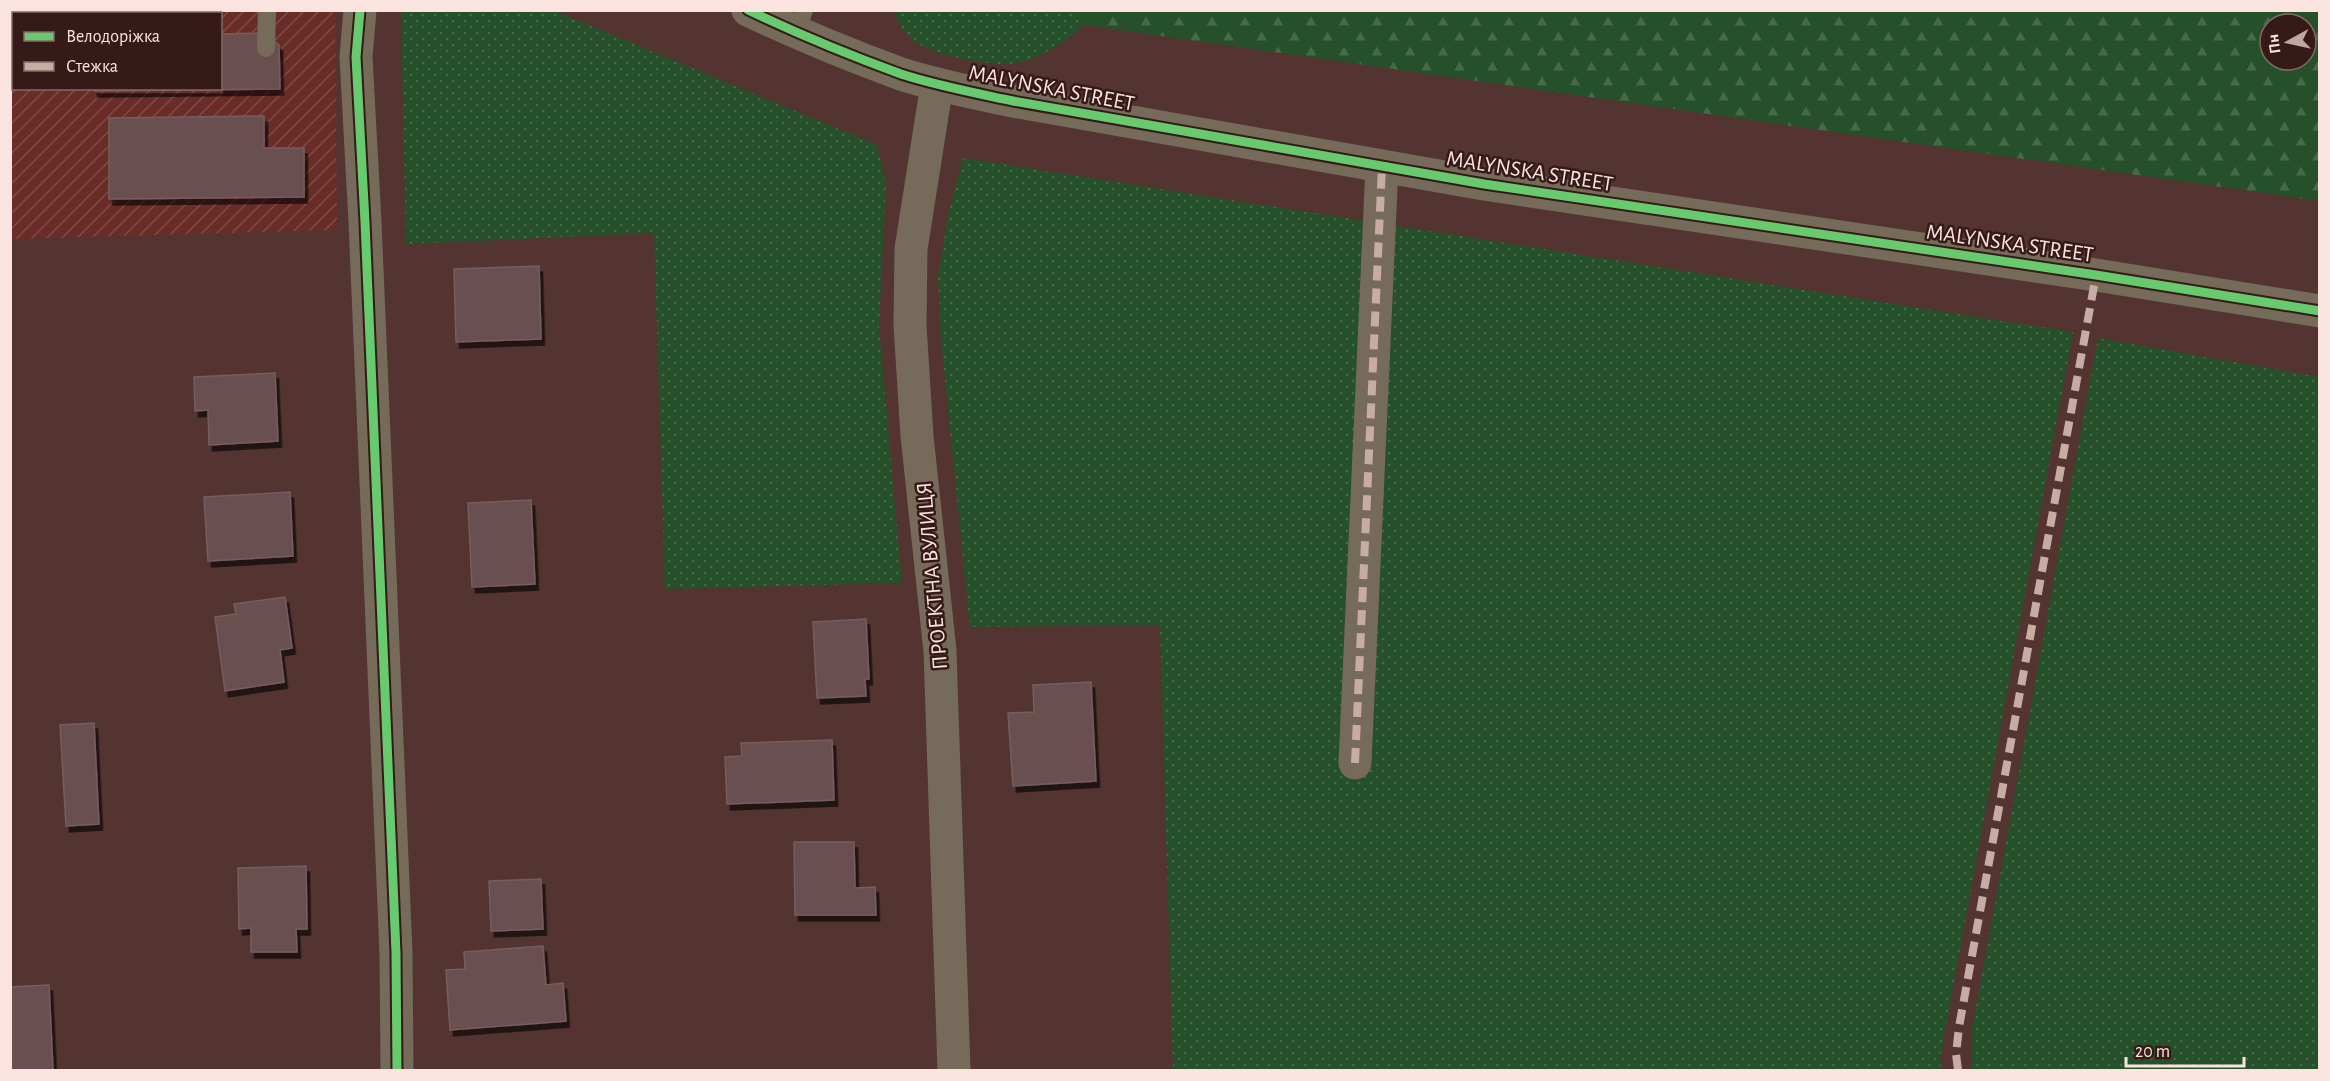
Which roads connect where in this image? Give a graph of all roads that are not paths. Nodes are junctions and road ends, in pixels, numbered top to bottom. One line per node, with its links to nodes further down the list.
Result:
1 (267, 10): 5 (lane)
2 (360, 10): 10 (street)
3 (748, 10): 4 (street, MALYNSKA STREET)
4 (800, 22): 6 (street, MALYNSKA STREET)
5 (266, 48)
6 (937, 84): 7 (street, MALYNSKA STREET); 11 (street, ПРОЕКТНА ВУЛИЦЯ)
7 (1382, 166): 8 (street, MALYNSKA STREET); 9 (street)
8 (2319, 311)
9 (1355, 764)
10 (397, 1071)
11 (954, 1071)

